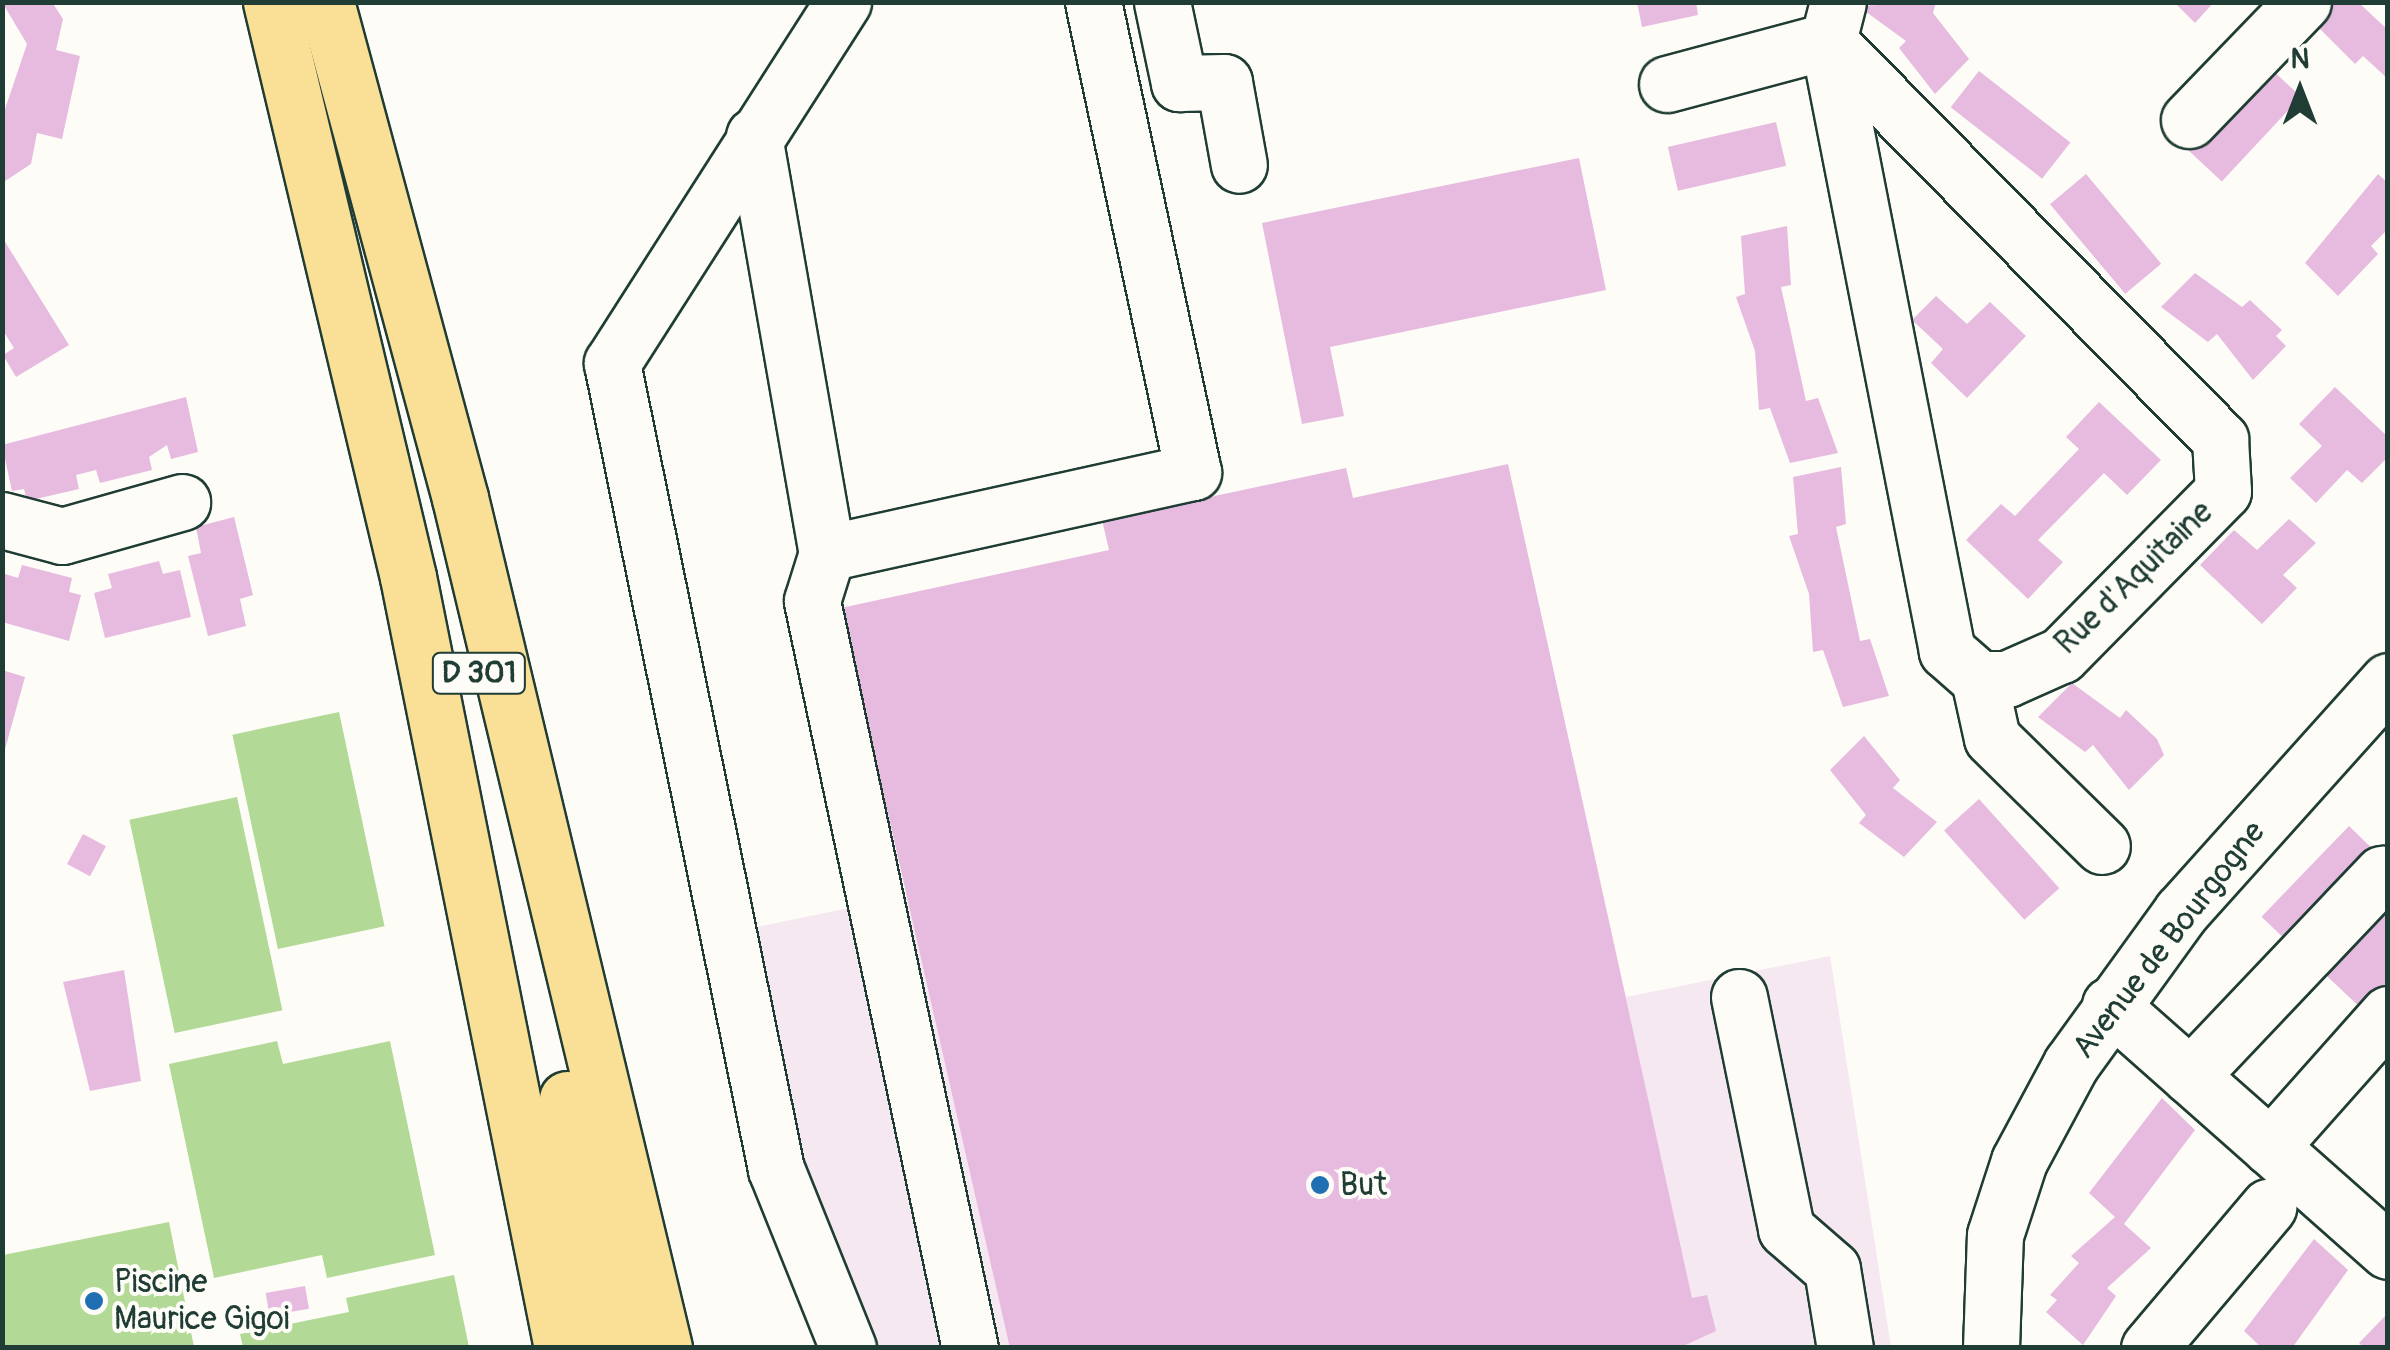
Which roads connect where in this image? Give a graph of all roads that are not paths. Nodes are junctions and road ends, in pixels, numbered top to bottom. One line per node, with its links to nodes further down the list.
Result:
1 (271, 2): 15 (highway, D 301)
2 (326, 2): 29 (highway, D 301); 30 (highway)
3 (843, 2): 10 (street)
4 (1093, 2): 14 (street)
5 (1162, 2): 11 (street)
6 (2303, 2): 9 (street)
7 (1833, 22): 8 (street); 16 (street); 16 (street, Rue d'Aquitaine)
8 (1667, 84)
9 (2188, 120)
10 (754, 136): 14 (street); 31 (street)
11 (1238, 165)
12 (182, 502): 13 (street)
13 (2, 520)
14 (826, 553): 32 (street)
15 (408, 577): 27 (highway); 28 (highway, D 301)
16 (1979, 680): 18 (street)
17 (2388, 681): 21 (street, Avenue de Bourgogne)
18 (2102, 846)
19 (2382, 874): 23 (street)
20 (1739, 997): 33 (street)
21 (2110, 1005): 23 (street); 34 (street, Avenue de Bourgogne)
22 (2388, 1014): 24 (street)
23 (2190, 1076): 24 (street)
24 (2270, 1147): 26 (street)
25 (2268, 1207): 35 (street)
26 (2388, 1252)
27 (527, 1348)
28 (562, 1348)
29 (614, 1348)
30 (664, 1348)
31 (848, 1348)
32 (970, 1348)
33 (1845, 1348)
34 (1991, 1348)
35 (2149, 1348)

